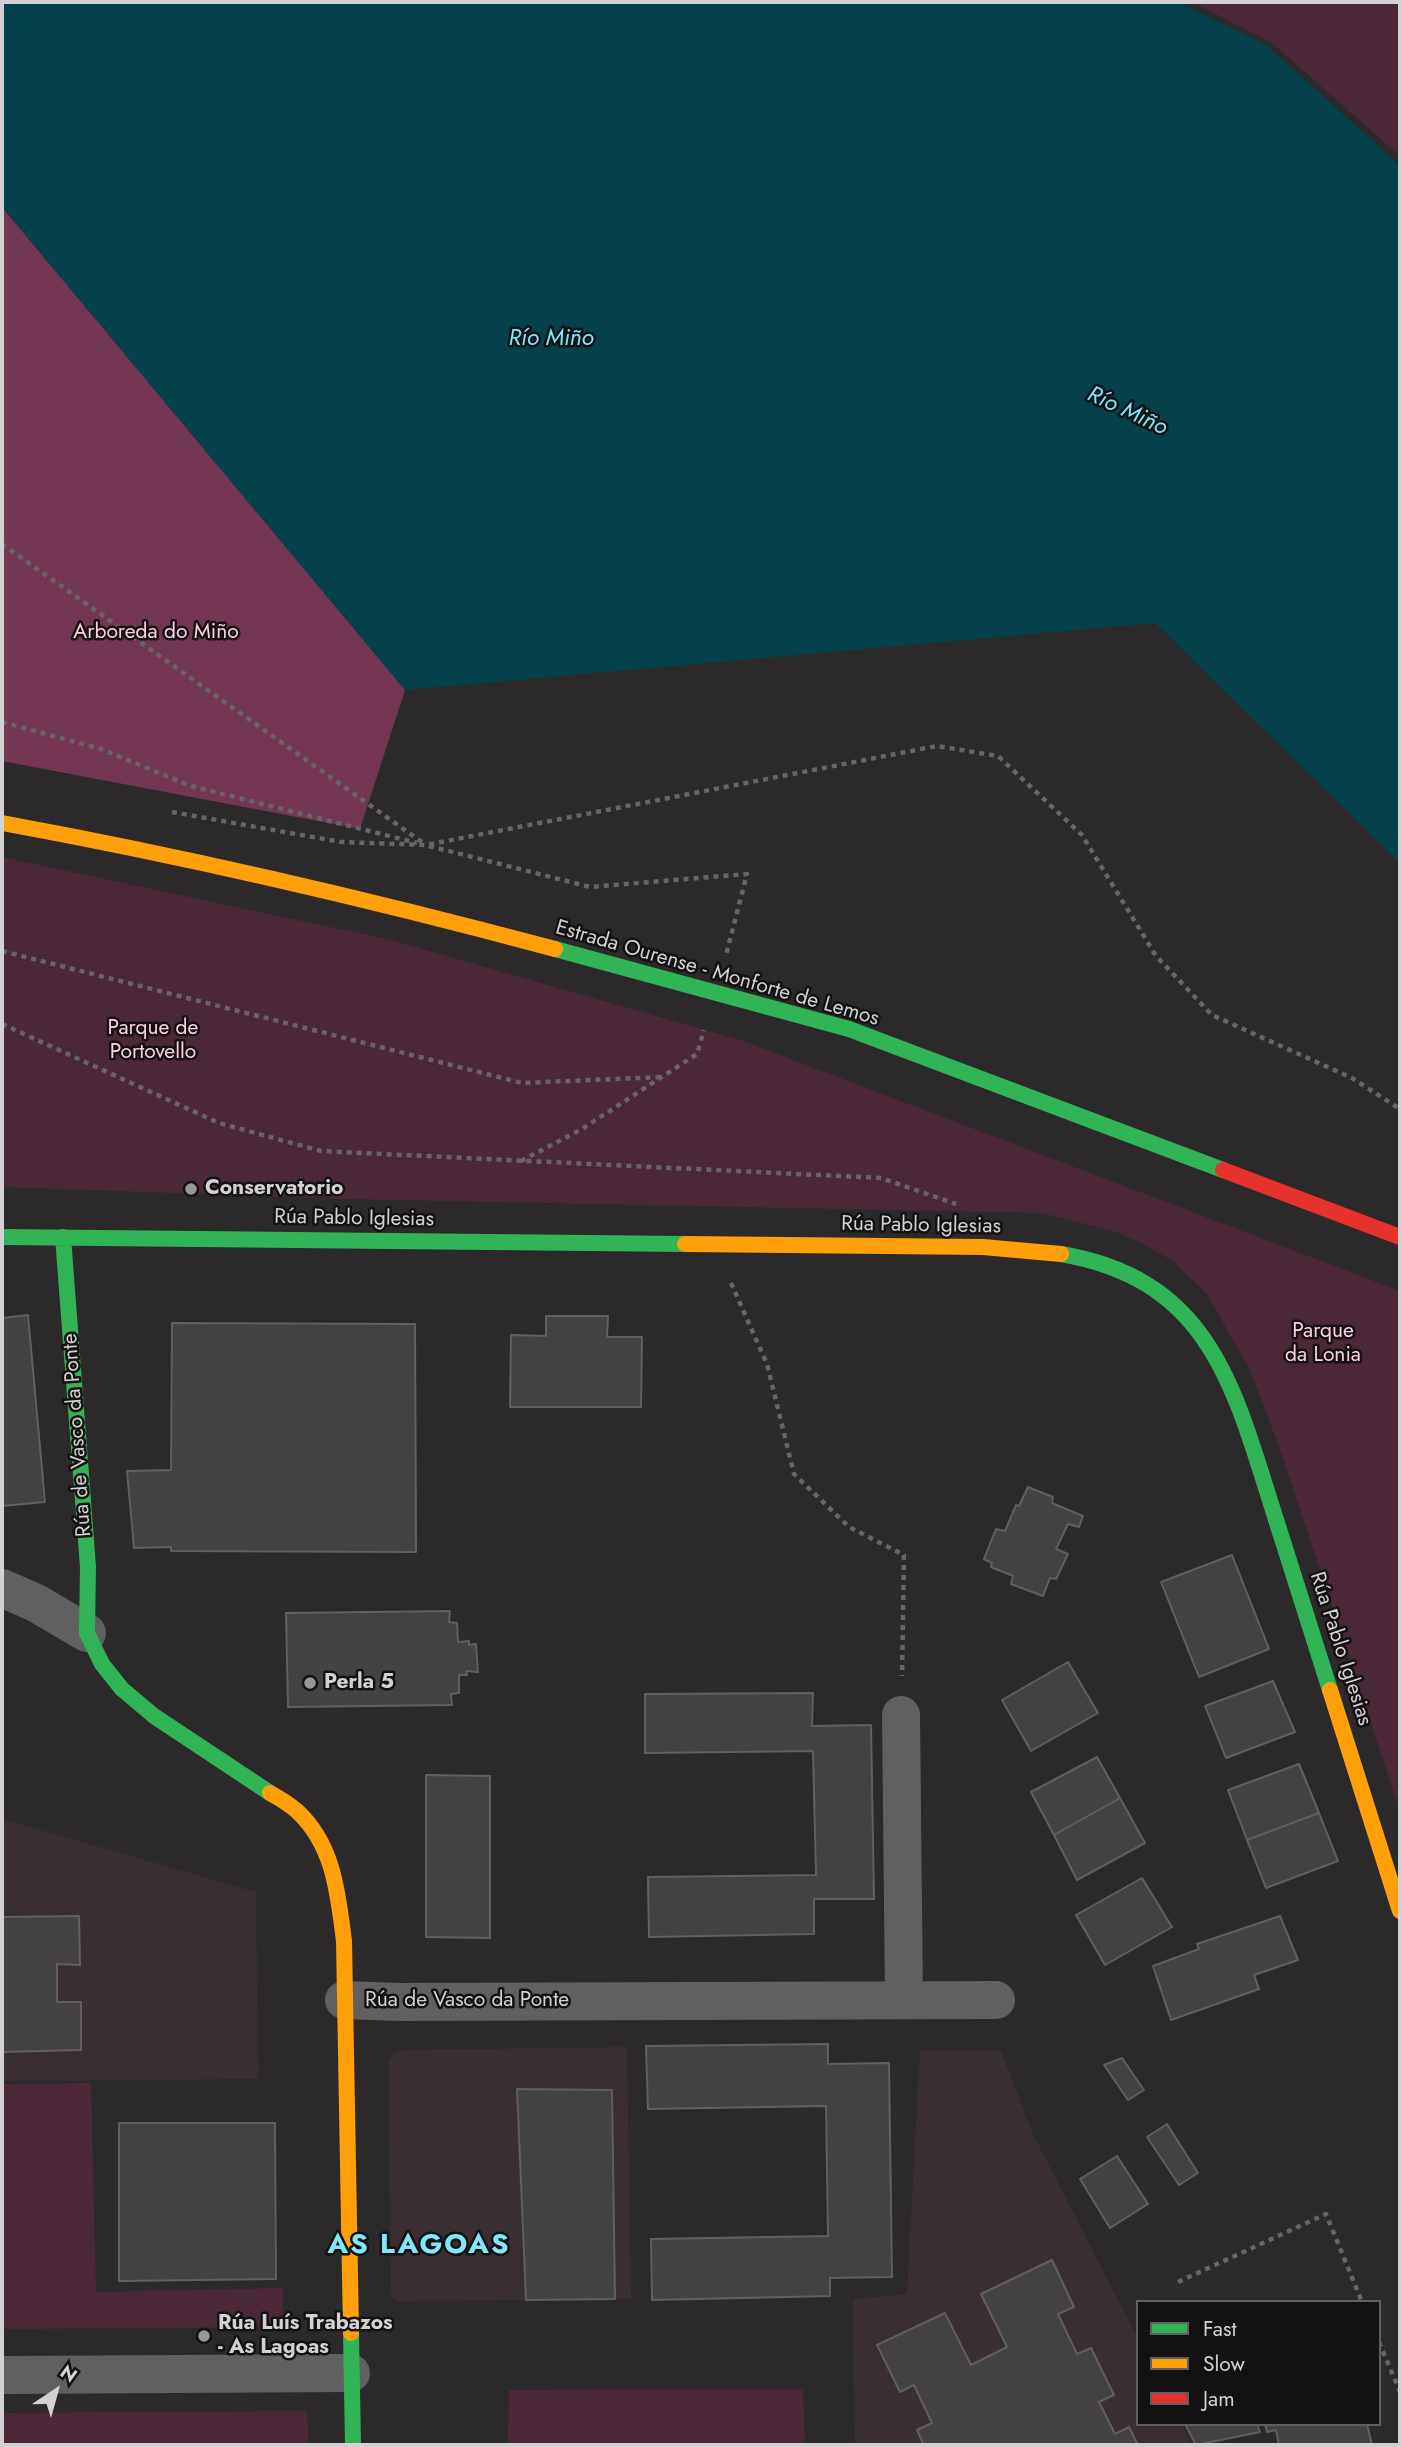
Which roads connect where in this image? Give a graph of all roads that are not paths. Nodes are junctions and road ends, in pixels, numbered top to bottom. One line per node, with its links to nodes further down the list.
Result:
1 (2, 823): 4 (main road, Estrada Ourense - Monforte de Lemos)
2 (2, 1237): 3 (main road, Rúa Pablo Iglesias)
3 (63, 1237): 6 (main road, Rúa de Vasco da Ponte); 8 (main road, Rúa Pablo Iglesias)
4 (1400, 1237)
5 (2, 1588): 6 (street)
6 (87, 1633): 9 (main road, Rúa de Vasco da Ponte)
7 (901, 1715): 10 (street)
8 (1400, 1911)
9 (344, 2000): 10 (street, Rúa de Vasco da Ponte); 12 (main road)
10 (904, 2000): 11 (street, Rúa de Vasco da Ponte)
11 (996, 2000)
12 (351, 2373): 13 (street); 14 (main road)
13 (2, 2375)
14 (353, 2445)

